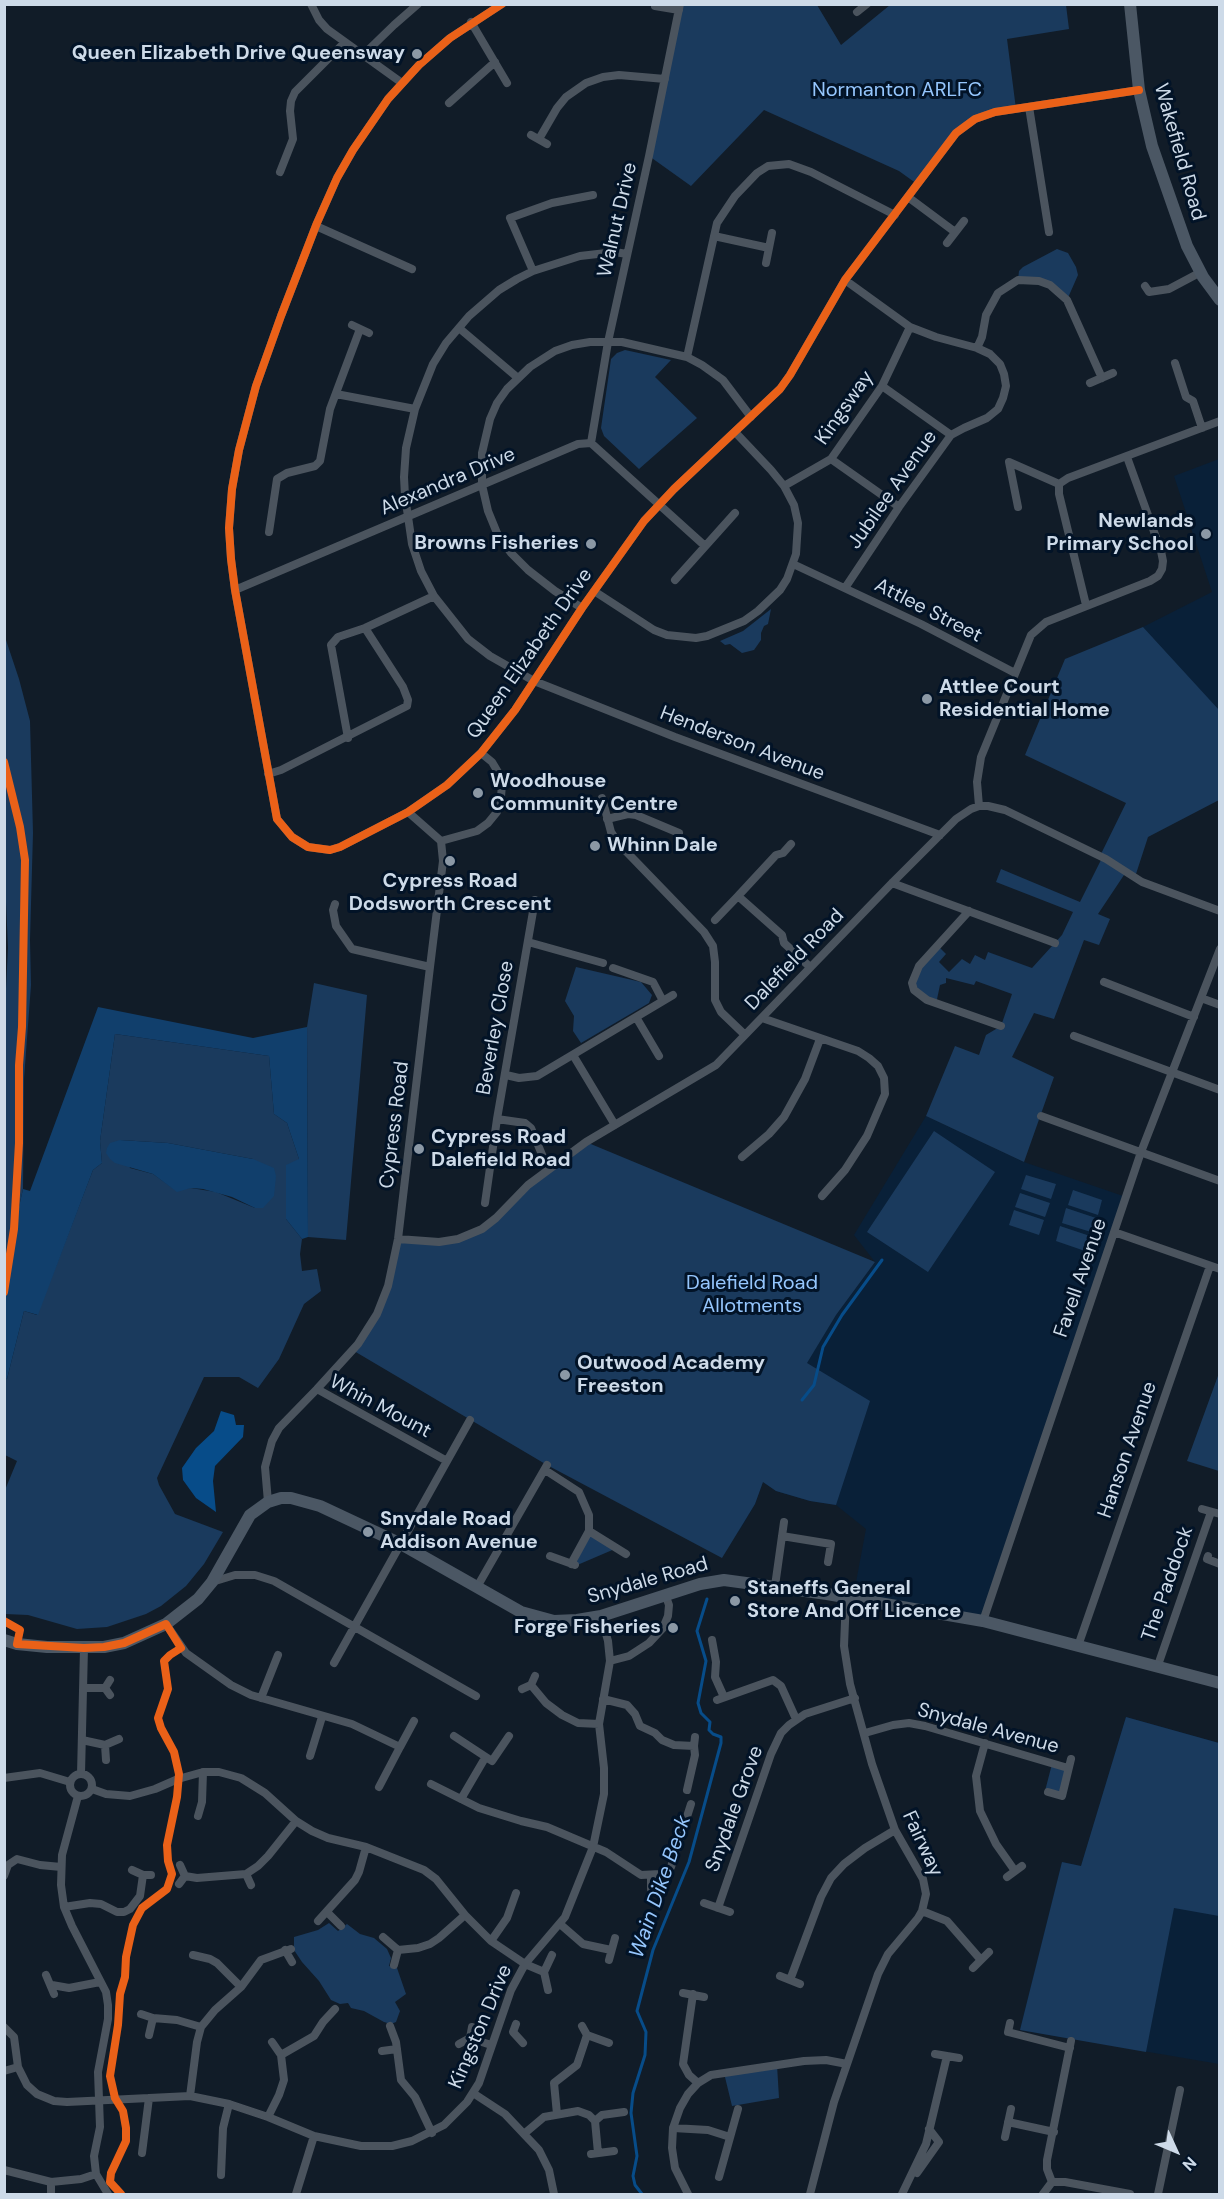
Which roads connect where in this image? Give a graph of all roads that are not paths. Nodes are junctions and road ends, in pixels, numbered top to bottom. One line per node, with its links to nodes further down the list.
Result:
1 (311, 4): 10 (street)
2 (418, 4): 11 (street)
3 (502, 4): 9 (street, Queen Elizabeth Drive)
4 (867, 4): 8 (street)
5 (1130, 4): 16 (street, Wakefield Road)
6 (655, 6): 7 (street)
7 (680, 7): 13 (street, Walnut Drive)
8 (857, 12)
9 (471, 22): 12 (street); 14 (street, Queen Elizabeth Drive)
10 (344, 43): 11 (street); 20 (street)
11 (362, 56): 14 (street)
12 (495, 62): 15 (street); 17 (street)
13 (665, 79): 19 (street); 32 (street, Walnut Drive)
14 (402, 83): 25 (street, Queen Elizabeth Drive)
15 (507, 83)
16 (1139, 90): 18 (street, Queen Elizabeth Drive); 36 (street, Wakefield Road)
17 (448, 103)
18 (1029, 107): 22 (street, Queen Elizabeth Drive); 27 (street)
19 (548, 144)
20 (280, 172)
21 (593, 195): 35 (street)
22 (908, 197): 23 (street, Queen Elizabeth Drive); 26 (street)
23 (895, 215): 29 (street); 37 (street, Queen Elizabeth Drive)
24 (964, 221): 26 (street)
25 (316, 226): 34 (street); 75 (street, Queen Elizabeth Drive)
26 (955, 232): 30 (street)
27 (1049, 232)
28 (772, 233): 31 (street)
29 (714, 236): 31 (street); 45 (street)
30 (947, 243)
31 (769, 248): 33 (street)
32 (627, 254): 35 (street, Henderson Avenue); 43 (street, Walnut Drive)
33 (766, 263)
34 (412, 269)
35 (532, 271): 40 (street, Henderson Avenue)
36 (1201, 272): 38 (street); 39 (street, Wakefield Road)
37 (845, 280): 41 (street, Jubilee Avenue); 54 (street, Queen Elizabeth Drive)
38 (1144, 286)
39 (1220, 300)
40 (459, 327): 48 (street); 53 (street, Henderson Avenue)
41 (910, 327): 44 (street, Jubilee Avenue); 51 (street, Kingsway)
42 (369, 333): 52 (street)
43 (608, 342): 45 (street); 48 (street); 59 (street, Walnut Drive)
44 (977, 348): 49 (street); 58 (street, Jubilee Avenue)
45 (687, 357): 54 (street)
46 (1175, 363): 56 (street)
47 (1113, 373): 49 (street)
48 (518, 378): 63 (street)
49 (1102, 378): 50 (street)
50 (1089, 383)
51 (882, 386): 58 (street); 61 (street, Kingsway)
52 (336, 394): 53 (street); 70 (street)
53 (415, 409): 69 (street, Henderson Avenue)
54 (751, 417): 57 (street, Queen Elizabeth Drive)
55 (1220, 421): 56 (street)
56 (1202, 428): 60 (street)
57 (735, 432): 64 (street); 65 (street, Queen Elizabeth Drive)
58 (951, 435): 66 (street, Jubilee Avenue)
59 (591, 443): 63 (street, Alexandra Drive); 65 (street)
60 (1126, 457): 62 (street); 78 (street)
61 (831, 459): 64 (street, Kingsway); 66 (street)
62 (1059, 484): 67 (street); 78 (street)
63 (482, 485): 69 (street, Alexandra Drive); 79 (street)
64 (784, 486): 72 (street)
65 (658, 505): 71 (street); 76 (street, Queen Elizabeth Drive)
66 (899, 507): 74 (street, Jubilee Avenue)
67 (1018, 507)
68 (735, 513): 71 (street)
69 (407, 517): 75 (street, Alexandra Drive); 77 (street, Henderson Avenue)
70 (269, 532)
71 (705, 546): 73 (street)
72 (792, 564): 74 (street, Attlee Street); 76 (street)
73 (675, 580)
74 (845, 588): 81 (street, Attlee Street)
75 (235, 590): 85 (street, Queen Elizabeth Drive)
76 (594, 591): 79 (street, Queen Elizabeth Drive)
77 (434, 596): 80 (street); 82 (street, Henderson Avenue)
78 (1086, 604): 81 (street)
79 (582, 608): 82 (street, Queen Elizabeth Drive)
80 (365, 627): 83 (street); 83 (street)
81 (1015, 673): 87 (street)
82 (534, 681): 84 (street, Queen Elizabeth Drive); 91 (street, Henderson Avenue)
83 (348, 738): 85 (street)
84 (481, 753): 88 (street, Queen Elizabeth Drive); 92 (street)
85 (268, 774): 88 (street, Queen Elizabeth Drive)
86 (602, 798): 89 (street)
87 (979, 806): 91 (street, Dalefield Road); 99 (street)
88 (408, 812): 92 (street)
89 (607, 819): 90 (street); 117 (street)
90 (679, 833)
91 (940, 835): 94 (street, Dalefield Road)
92 (441, 841): 105 (street, Cypress Road)
93 (791, 844): 95 (street)
94 (892, 883): 98 (street); 106 (street, Dalefield Road)
95 (738, 896): 100 (street); 106 (street)
96 (535, 900): 101 (street, Beverley Close)
97 (335, 904): 105 (street)
98 (969, 911): 102 (street); 116 (street)
99 (1220, 911)
100 (714, 920)
101 (528, 942): 104 (street, Beverley Close); 123 (street, Beverley Close)
102 (1055, 943)
103 (1220, 950): 110 (street, Favell Avenue)
104 (603, 963)
105 (430, 967): 135 (street, Cypress Road)
106 (810, 967): 115 (street, Dalefield Road)
107 (613, 968): 111 (street)
108 (1104, 982): 114 (street)
109 (674, 995): 111 (street)
110 (1201, 998): 112 (street); 114 (street, Favell Avenue)
111 (663, 1001): 113 (street)
112 (1220, 1005)
113 (636, 1017): 120 (street); 121 (street)
114 (1194, 1017): 122 (street, Favell Avenue)
115 (762, 1018): 117 (street, Dalefield Road); 119 (street)
116 (1001, 1026)
117 (745, 1035): 127 (street, Dalefield Road)
118 (1074, 1036): 122 (street)
119 (820, 1039): 130 (street); 132 (street)
120 (573, 1055): 123 (street); 127 (street)
121 (659, 1056)
122 (1172, 1073): 124 (street); 128 (street, Favell Avenue)
123 (506, 1076): 126 (street, Beverley Close)
124 (1220, 1090)
125 (1041, 1116): 128 (street)
126 (497, 1119): 129 (street, Beverley Close); 133 (street, Beverley Close)
127 (615, 1125): 135 (street, Dalefield Road)
128 (1142, 1152): 131 (street); 134 (street, Favell Avenue)
129 (543, 1157)
130 (742, 1157)
131 (1220, 1181)
132 (822, 1196)
133 (485, 1203)
134 (1114, 1232): 136 (street); 158 (street, Favell Avenue)
135 (398, 1239): 138 (street, Cypress Road)
136 (1210, 1266): 137 (street); 163 (street, Hanson Avenue)
137 (1220, 1269)
138 (317, 1389): 140 (street, Whin Mount); 141 (street, Whin Mount)
139 (470, 1420): 140 (street)
140 (447, 1461): 146 (street)
141 (268, 1502): 146 (street, Snydale Road); 152 (street)
142 (1211, 1512): 168 (street, The Paddock)
143 (784, 1522): 145 (street)
144 (589, 1531): 147 (street); 148 (street); 154 (street)
145 (782, 1536): 150 (street); 153 (street)
146 (401, 1544): 154 (street, Snydale Road); 160 (street)
147 (622, 1555)
148 (550, 1556)
149 (1208, 1556): 151 (street)
150 (828, 1562)
151 (1220, 1564)
152 (212, 1582): 159 (street); 160 (street)
153 (775, 1586): 155 (street, Snydale Road); 156 (street, Snydale Road)
154 (477, 1587): 157 (street, Snydale Road)
155 (665, 1594): 157 (street, Snydale Road); 166 (street)
156 (846, 1597): 158 (street, Snydale Road); 177 (street, Fairway)
157 (601, 1616): 166 (street, Kingston Drive)
158 (983, 1621): 163 (street, Snydale Road)
159 (166, 1624): 164 (street); 176 (street)
160 (355, 1626): 167 (street); 175 (street)
161 (712, 1640): 180 (street)
162 (8, 1643): 164 (street)
163 (1078, 1646): 168 (street, Snydale Road)
164 (84, 1648): 172 (street)
165 (278, 1655): 176 (street)
166 (610, 1661): 178 (street, Kingston Drive)
167 (334, 1663)
168 (1157, 1668): 170 (street, Snydale Road)
169 (535, 1676): 171 (street)
170 (1220, 1683)
171 (531, 1686): 174 (street); 182 (street)
172 (84, 1688): 173 (street); 187 (street)
173 (108, 1688)
174 (522, 1689)
175 (476, 1696)
176 (261, 1698): 179 (street)
177 (855, 1698): 180 (street, Snydale Grove); 183 (street, Fairway)
178 (603, 1699): 182 (street, Kingston Drive); 201 (street)
179 (321, 1717): 190 (street); 191 (street)
180 (796, 1719): 225 (street, Snydale Grove)
181 (414, 1721): 190 (street)
182 (598, 1724): 210 (street, Kingston Drive)
183 (865, 1732): 188 (street, Snydale Avenue); 208 (street, Fairway)
184 (509, 1736): 192 (street)
185 (454, 1737): 192 (street)
186 (119, 1739): 189 (street)
187 (82, 1740): 189 (street); 195 (street)
188 (985, 1743): 202 (street, Snydale Avenue); 218 (street)
189 (105, 1745): 193 (street)
190 (400, 1747): 199 (street)
191 (310, 1756)
192 (485, 1758): 204 (street)
193 (106, 1760)
194 (203, 1772): 200 (street); 206 (street); 207 (street)
195 (81, 1774): 197 (street); 200 (street)
196 (5, 1778): 197 (street)
197 (70, 1782): 203 (street)
198 (431, 1784): 204 (street)
199 (379, 1787)
200 (92, 1789): 203 (street)
201 (687, 1790)
202 (1048, 1792)
203 (78, 1796): 212 (street)
204 (461, 1798): 210 (street)
205 (691, 1804): 217 (street)
206 (198, 1819)
207 (296, 1821): 209 (street); 214 (street)
208 (895, 1830): 226 (street, Fairway); 250 (street)
209 (366, 1847): 227 (street); 229 (street)
210 (593, 1847): 217 (street); 231 (street, Kingston Drive)
211 (180, 1865): 216 (street)
212 (61, 1867): 215 (street); 224 (street)
213 (132, 1870): 224 (street)
214 (246, 1874): 216 (street); 220 (street)
215 (4, 1876)
216 (185, 1876): 219 (street)
217 (651, 1876): 221 (street)
218 (1007, 1878)
219 (179, 1884)
220 (251, 1885)
221 (651, 1889)
222 (516, 1893): 235 (street)
223 (704, 1903): 225 (street)
224 (64, 1907): 251 (street)
225 (718, 1908): 228 (street)
226 (922, 1911): 242 (street); 284 (street)
227 (327, 1912): 230 (street); 232 (street)
228 (730, 1912)
229 (465, 1914): 235 (street); 236 (street)
230 (318, 1921)
231 (560, 1924): 237 (street); 244 (street, Kingston Drive)
232 (341, 1926)
233 (383, 1937): 236 (street)
234 (615, 1938): 237 (street)
235 (491, 1941): 244 (street)
236 (398, 1950): 245 (street)
237 (611, 1950): 241 (street)
238 (989, 1952): 242 (street)
239 (193, 1955): 253 (street)
240 (552, 1955): 247 (street)
241 (609, 1960)
242 (981, 1960): 246 (street)
243 (292, 1962): 253 (street)
244 (525, 1964): 247 (street); 269 (street, Kingston Drive)
245 (394, 1965)
246 (973, 1968)
247 (544, 1972): 254 (street)
248 (46, 1975): 251 (street)
249 (780, 1976): 250 (street)
250 (790, 1980): 252 (street)
251 (100, 1982): 292 (street)
252 (800, 1984)
253 (242, 1987): 267 (street)
254 (548, 1990)
255 (683, 1993): 256 (street)
256 (693, 1994): 257 (street); 287 (street)
257 (704, 1996)
258 (335, 2009): 262 (street)
259 (141, 2014): 261 (street)
260 (315, 2014): 262 (street)
261 (153, 2018): 267 (street); 270 (street)
262 (323, 2022): 281 (street)
263 (1010, 2023): 304 (street)
264 (390, 2026): 278 (street)
265 (582, 2026): 271 (street)
266 (4, 2027): 285 (street)
267 (201, 2027): 290 (street)
268 (472, 2027): 272 (street)
269 (497, 2027): 274 (street); 277 (street, Kingston Drive)
270 (149, 2035)
271 (586, 2036): 275 (street); 299 (street)
272 (470, 2038): 276 (street); 277 (street)
273 (272, 2042): 281 (street)
274 (523, 2043)
275 (609, 2043)
276 (459, 2044)
277 (491, 2045): 289 (street, Kingston Drive)
278 (397, 2049): 279 (street); 305 (street)
279 (382, 2051)
280 (935, 2054): 282 (street)
281 (281, 2055): 300 (street)
282 (947, 2056): 283 (street); 324 (street)
283 (959, 2058)
284 (847, 2064): 287 (street); 323 (street)
285 (18, 2067): 286 (street); 292 (street, Kingston Drive)
286 (4, 2071)
287 (698, 2083): 303 (street)
288 (1180, 2090): 295 (street)
289 (473, 2093): 305 (street, Kingston Drive); 306 (street)
290 (190, 2096): 291 (street, Kingston Drive); 294 (street, Kingston Drive)
291 (148, 2098): 292 (street, Kingston Drive); 311 (street)
292 (100, 2101): 313 (street)
293 (1166, 2102): 295 (street)
294 (229, 2104): 300 (street, Kingston Drive); 314 (street)
295 (1177, 2104): 327 (street)
296 (738, 2109): 308 (street)
297 (1011, 2109): 302 (street)
298 (624, 2112): 301 (street)
299 (557, 2114): 301 (street); 306 (street)
300 (268, 2117): 307 (street, Kingston Drive)
301 (595, 2121): 310 (street)
302 (1008, 2122): 304 (street); 309 (street)
303 (674, 2128): 308 (street); 322 (street)
304 (1054, 2132): 317 (street)
305 (432, 2133): 307 (street, Kingston Drive)
306 (525, 2133): 321 (street)
307 (314, 2136): 320 (street)
308 (730, 2137): 315 (street)
309 (1005, 2137)
310 (614, 2151)
311 (142, 2153)
312 (4, 2170): 316 (street)
313 (96, 2174): 316 (street); 319 (street)
314 (221, 2175)
315 (719, 2177)
316 (51, 2182): 318 (street)
317 (1052, 2182): 325 (street); 326 (street)
318 (51, 2194)
319 (108, 2194)
320 (296, 2194)
321 (554, 2194)
322 (688, 2194)
323 (810, 2194)
324 (902, 2194)
325 (1043, 2194)
326 (1130, 2194)
327 (1158, 2194)

